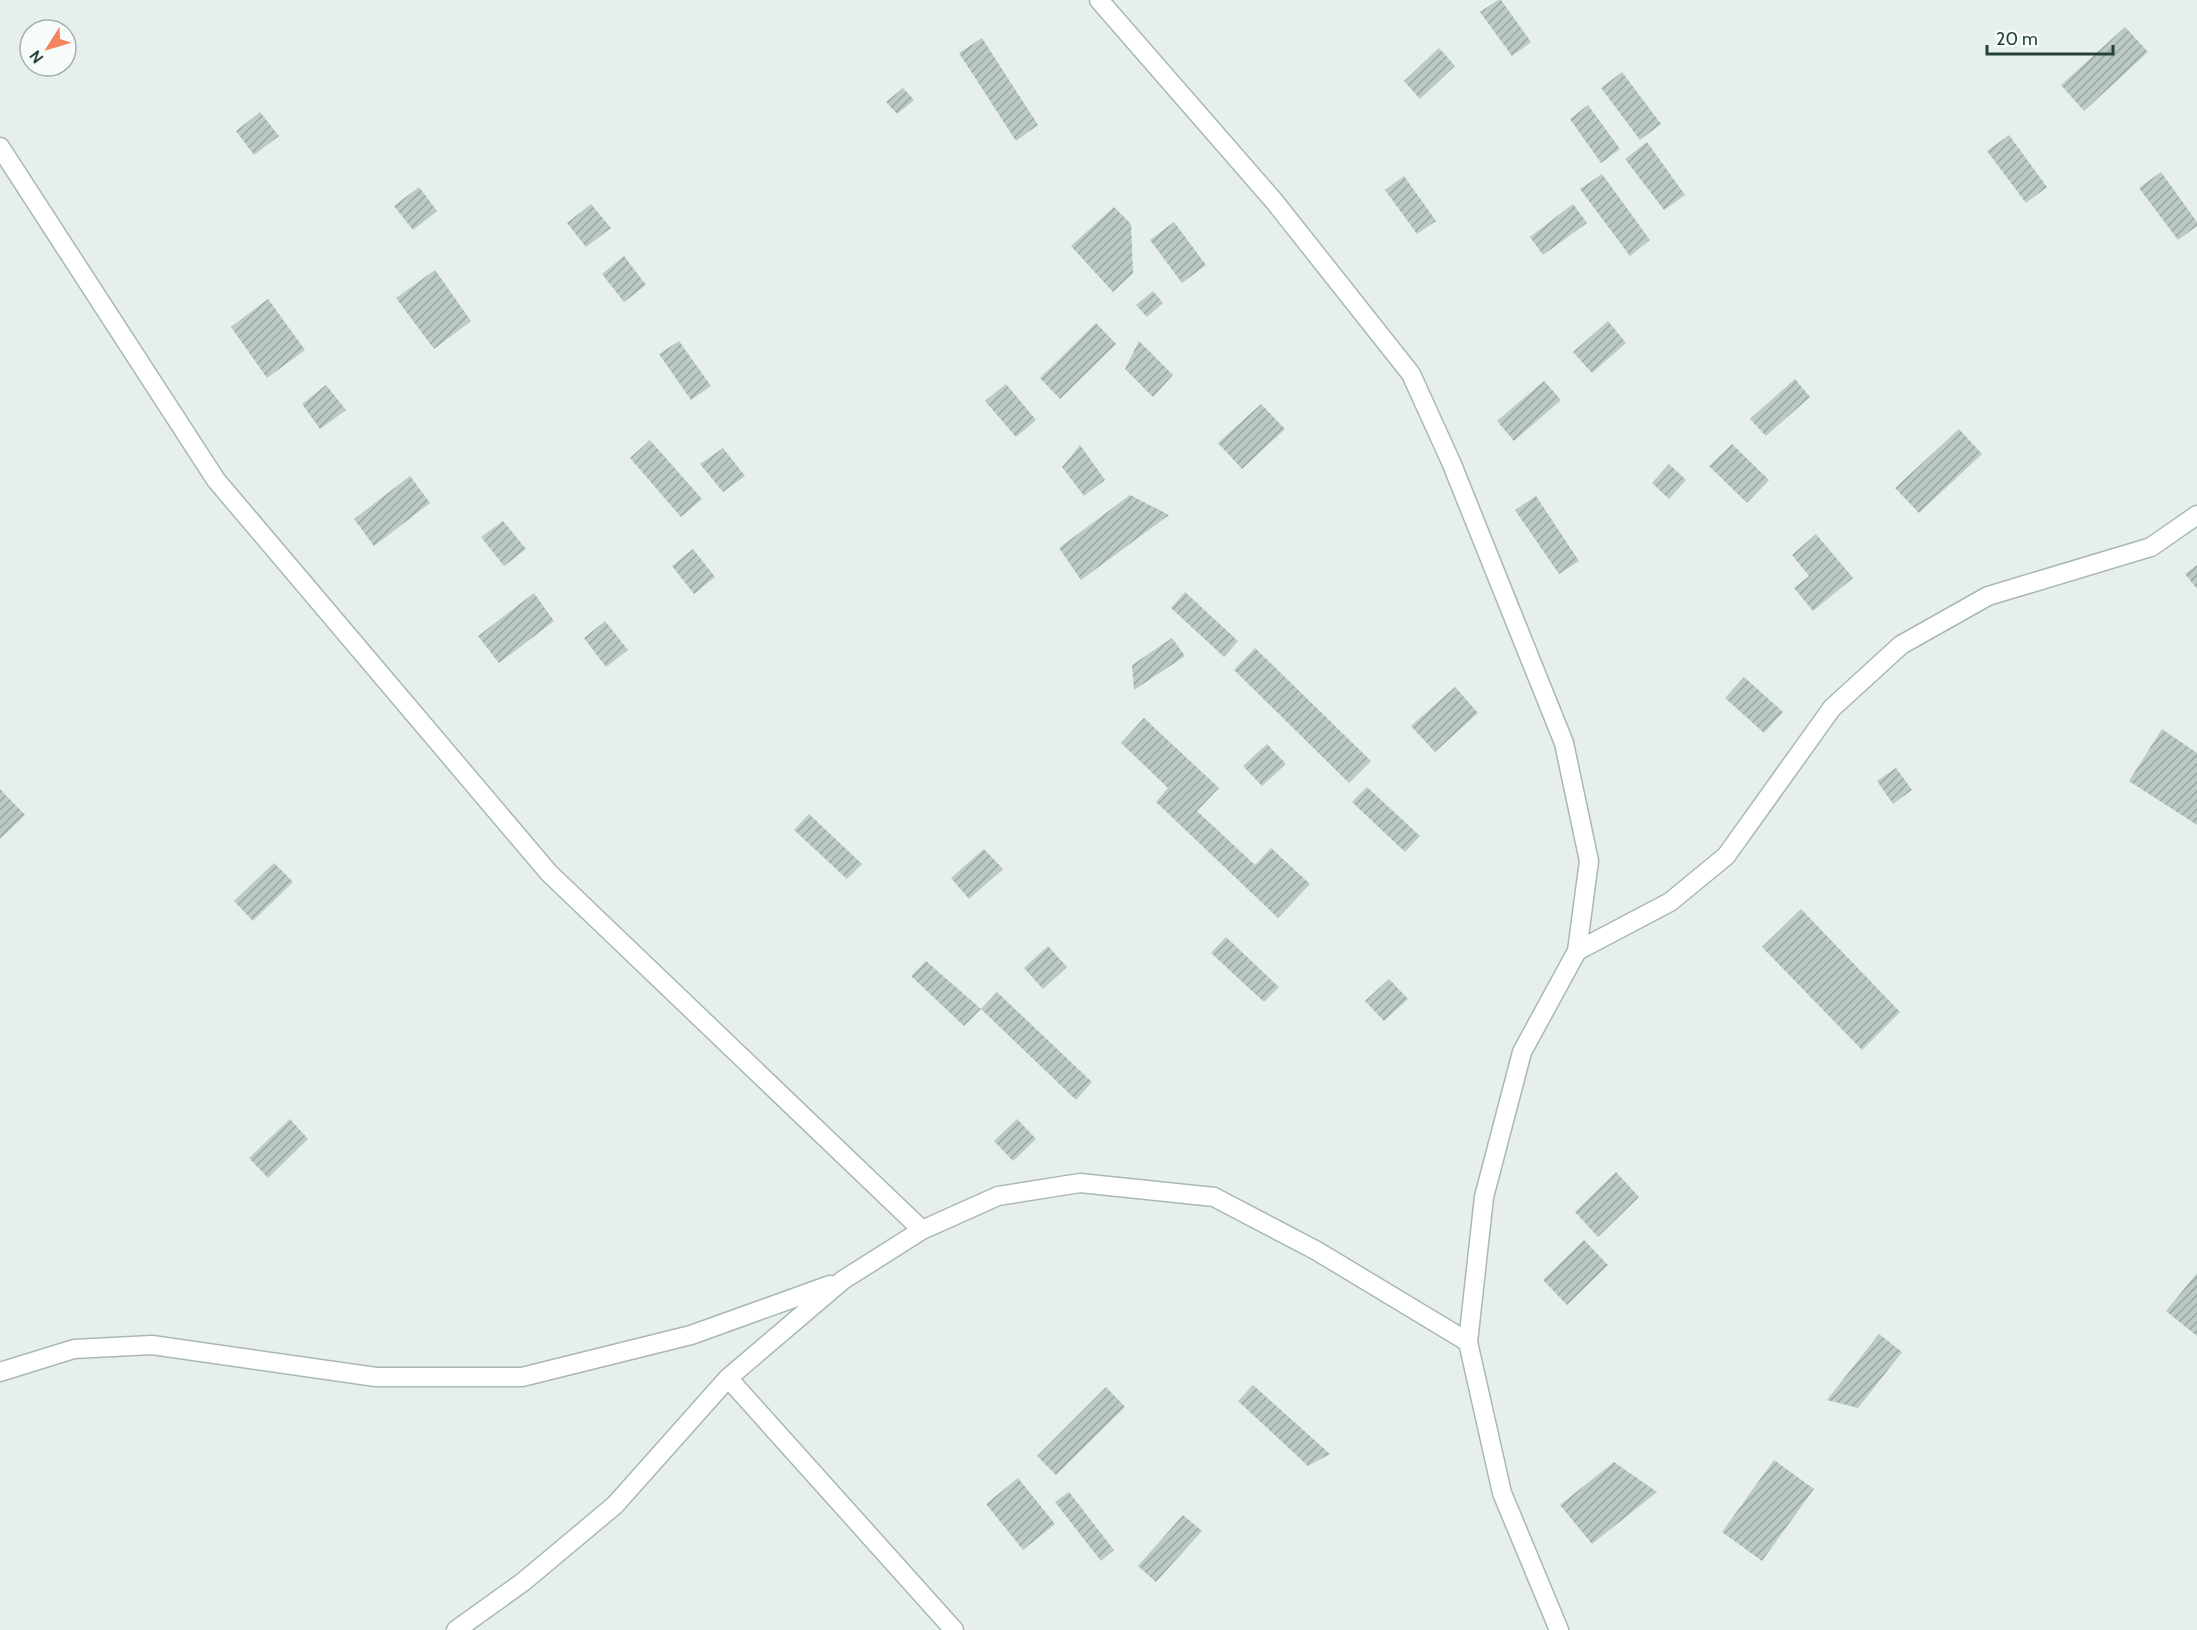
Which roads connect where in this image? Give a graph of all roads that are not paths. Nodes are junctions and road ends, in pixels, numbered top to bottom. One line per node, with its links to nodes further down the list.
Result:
1 (1099, 0): 4 (street)
2 (0, 147): 5 (street)
3 (2197, 515): 4 (street)
4 (1577, 951): 7 (street)
5 (922, 1230): 6 (street); 7 (street)
6 (843, 1280): 8 (street); 9 (street)
7 (1468, 1342): 12 (street)
8 (0, 1372)
9 (728, 1378): 10 (street); 11 (street)
10 (456, 1630)
11 (954, 1630)
12 (1559, 1630)

